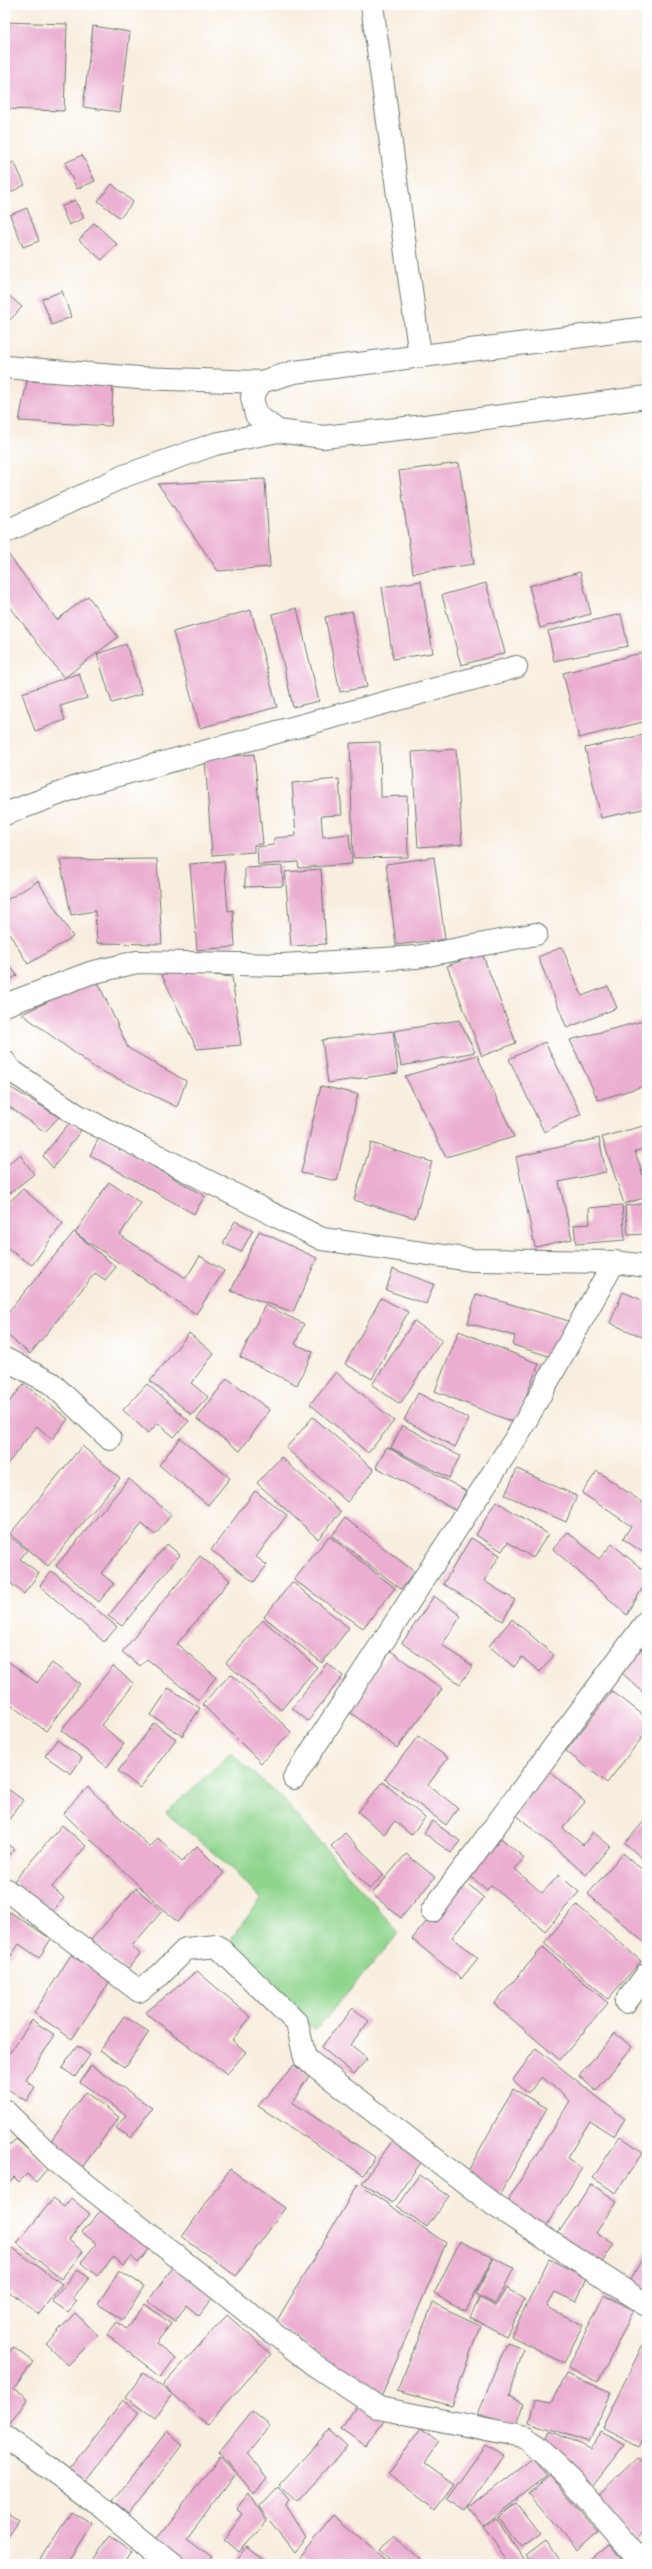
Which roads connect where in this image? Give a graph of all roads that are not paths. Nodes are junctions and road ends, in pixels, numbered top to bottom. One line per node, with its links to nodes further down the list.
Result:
1 (372, 5): 3 (street)
2 (647, 328): 3 (street)
3 (420, 356): 5 (street)
4 (5, 367): 5 (street)
5 (261, 382): 7 (street)
6 (647, 396): 7 (street)
7 (278, 431): 8 (street)
8 (5, 532)
9 (516, 668): 10 (street)
10 (5, 814)
11 (536, 934): 12 (street)
12 (5, 1005)
13 (5, 1062): 14 (street)
14 (614, 1262): 15 (street); 19 (street)
15 (647, 1266)
16 (5, 1359): 17 (street)
17 (110, 1439)
18 (647, 1621): 21 (street)
19 (294, 1778)
20 (5, 1888): 25 (street)
21 (432, 1911)
22 (647, 1974): 23 (street)
23 (626, 2002)
24 (5, 2112): 28 (street)
25 (647, 2306)
26 (5, 2436): 27 (street)
27 (171, 2564)
28 (644, 2564)

